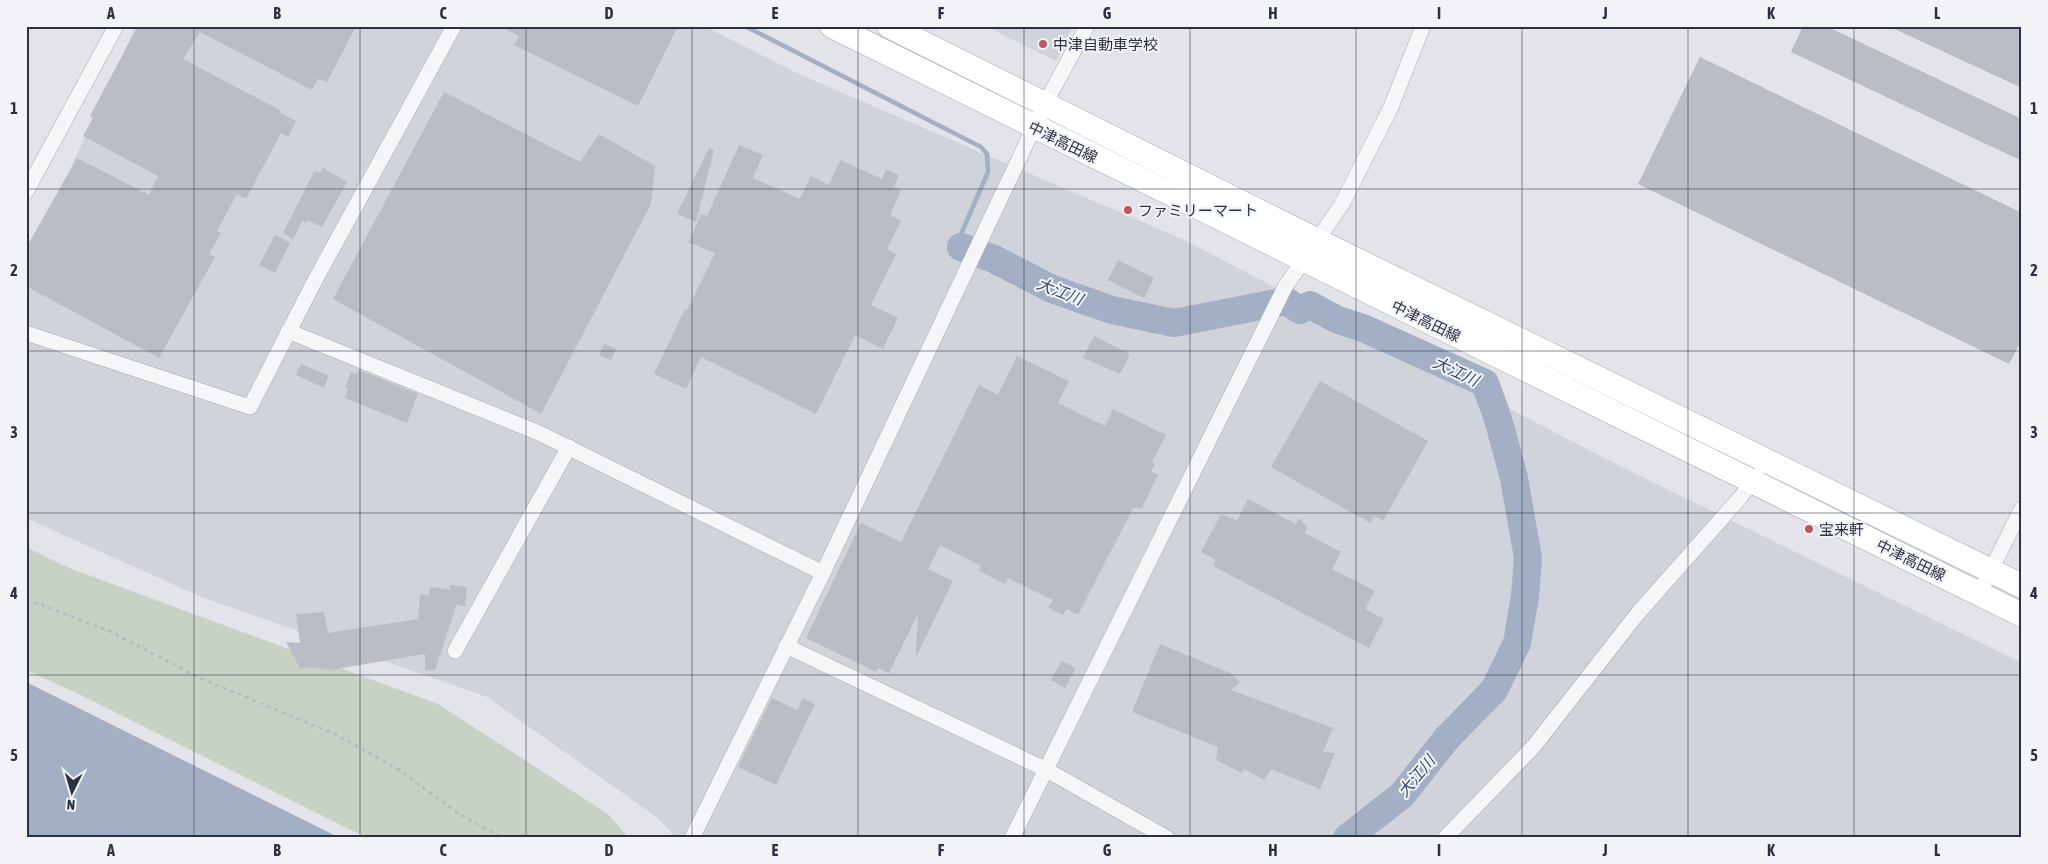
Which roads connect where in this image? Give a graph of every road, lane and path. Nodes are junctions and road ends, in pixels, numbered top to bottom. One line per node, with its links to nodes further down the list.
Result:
1 (116, 26): 9 (street)
2 (454, 26): 12 (street)
3 (832, 26): 8 (main road, 中津高田線)
4 (889, 26): 7 (main road, 中津高田線)
5 (1087, 26): 7 (street)
6 (1424, 26): 10 (street)
7 (1045, 104): 8 (street); 10 (main road, 中津高田線)
8 (1034, 127): 11 (main road, 中津高田線); 19 (street)
9 (26, 192)
10 (1318, 241): 11 (street); 15 (main road, 中津高田線)
11 (1302, 260): 16 (main road, 中津高田線); 26 (street)
12 (288, 331): 13 (street); 14 (street)
13 (26, 333)
14 (569, 447): 19 (street); 25 (street)
15 (1767, 461): 16 (street); 18 (main road, 中津高田線)
16 (1753, 482): 21 (main road, 中津高田線); 31 (street)
17 (2022, 508): 18 (street)
18 (1991, 570): 20 (main road, 中津高田線); 21 (street)
19 (822, 573): 24 (street)
20 (2022, 586)
21 (1979, 594): 23 (main road, 中津高田線)
22 (26, 599): 27 (path)
23 (2022, 615)
24 (786, 646): 26 (street); 28 (street)
25 (455, 651)
26 (1045, 769): 29 (street); 30 (street)
27 (503, 838)
28 (692, 838)
29 (1012, 838)
30 (1168, 838)
31 (1446, 838)

